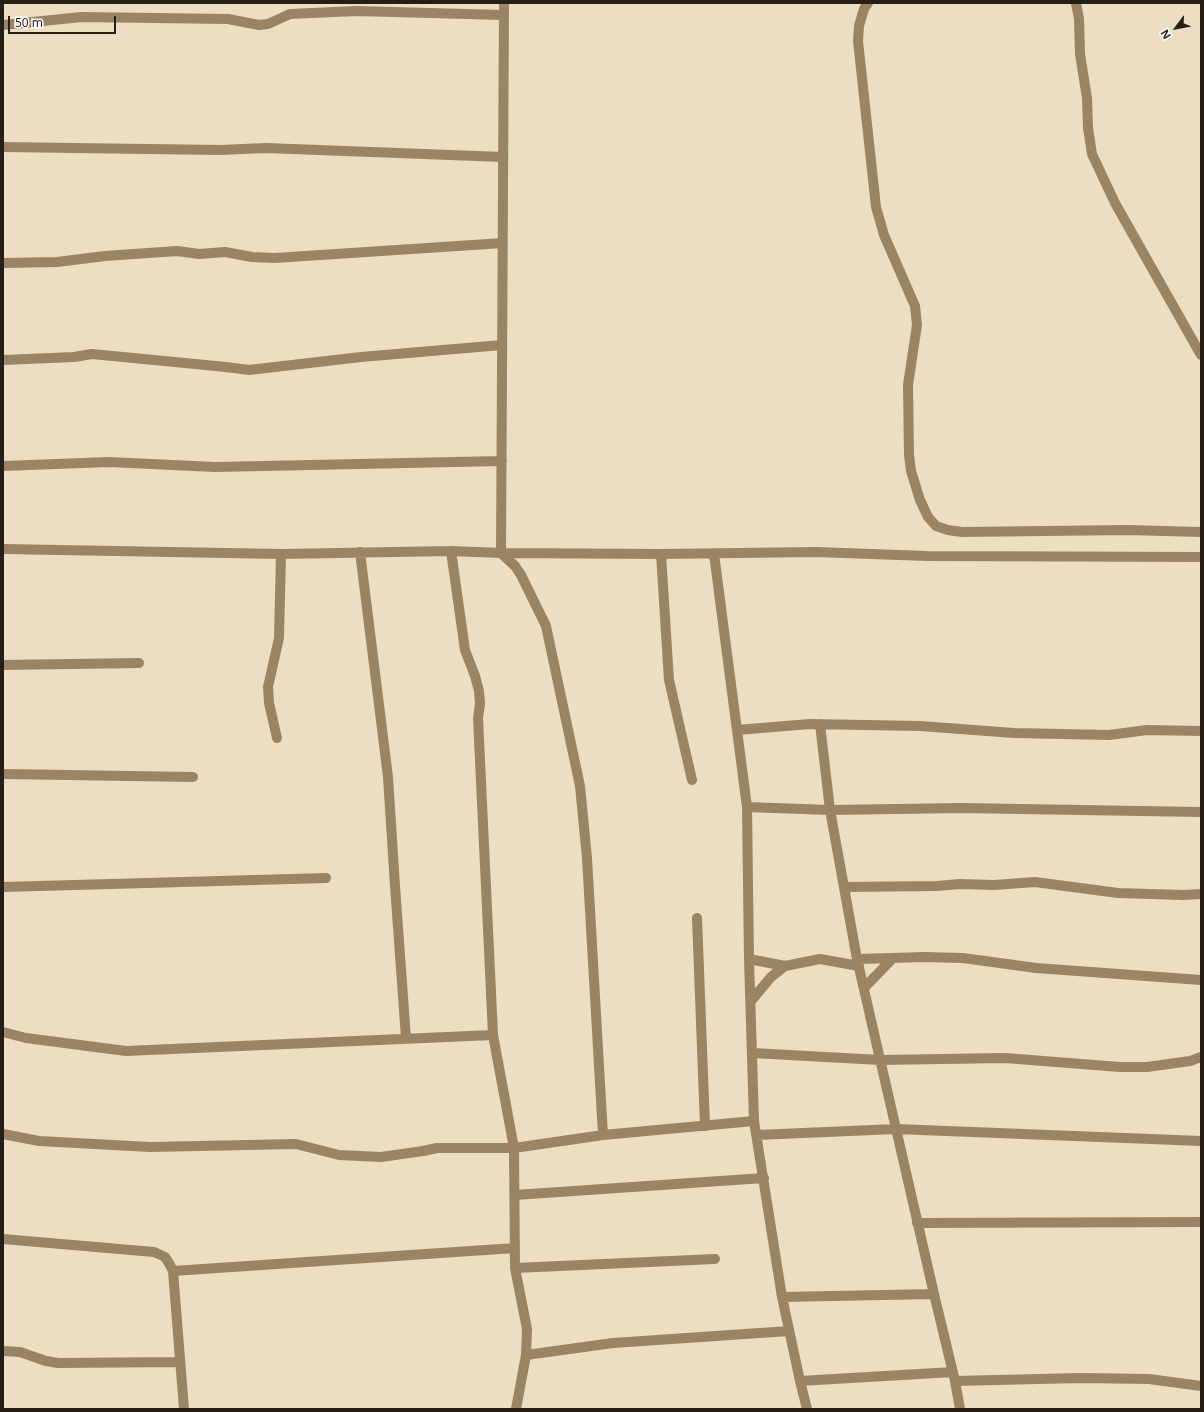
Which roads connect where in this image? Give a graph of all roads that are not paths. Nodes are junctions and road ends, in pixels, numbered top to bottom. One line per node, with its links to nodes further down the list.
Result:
1 (504, 3): 4 (street)
2 (868, 3): 15 (street)
3 (1076, 3): 11 (street)
4 (504, 15): 5 (street); 7 (street)
5 (3, 25)
6 (3, 147): 7 (street)
7 (503, 157): 8 (street)
8 (503, 243): 9 (street); 10 (street)
9 (3, 263)
10 (502, 345): 12 (street); 13 (street)
11 (1201, 355)
12 (3, 360)
13 (502, 461): 14 (street); 19 (street)
14 (3, 466)
15 (1201, 532)
16 (3, 549): 20 (street)
17 (451, 551): 18 (street); 19 (street); 49 (street)
18 (360, 552): 20 (street); 50 (street)
19 (501, 553): 21 (street); 58 (street)
20 (281, 554): 29 (street)
21 (661, 554): 22 (street); 32 (street)
22 (714, 554): 23 (street); 27 (street)
23 (1201, 557)
24 (139, 663): 25 (street)
25 (3, 665)
26 (820, 724): 27 (street); 28 (street); 34 (street)
27 (737, 730): 33 (street)
28 (1201, 731)
29 (277, 738)
30 (3, 774): 31 (street)
31 (193, 777)
32 (692, 780)
33 (748, 807): 34 (street); 42 (street)
34 (830, 810): 35 (street); 38 (street)
35 (1201, 812)
36 (326, 878): 37 (street)
37 (3, 887)
38 (844, 887): 39 (street); 43 (street)
39 (1201, 894)
40 (697, 918): 55 (street)
41 (893, 958): 43 (street); 45 (street); 46 (street)
42 (749, 959): 44 (street); 47 (street)
43 (858, 962): 44 (street); 46 (street)
44 (785, 966): 47 (street)
45 (1201, 980)
46 (864, 988): 53 (street)
47 (751, 1001): 51 (street)
48 (3, 1032): 50 (street)
49 (493, 1035): 50 (street); 61 (street)
50 (406, 1038)
51 (753, 1053): 53 (street); 54 (street)
52 (1201, 1057): 53 (street)
53 (880, 1060): 56 (street)
54 (754, 1121): 55 (street); 59 (street)
55 (705, 1126): 58 (street)
56 (896, 1129): 59 (street); 60 (street); 65 (street)
57 (3, 1134): 61 (street)
58 (603, 1135): 61 (street)
59 (757, 1135): 62 (street)
60 (1201, 1141)
61 (514, 1148): 63 (street)
62 (764, 1178): 63 (street); 72 (street)
63 (515, 1195): 67 (street)
64 (1201, 1222): 65 (street)
65 (917, 1223): 71 (street)
66 (3, 1239): 70 (street)
67 (515, 1248): 69 (street); 70 (street)
68 (715, 1259): 69 (street)
69 (516, 1268): 75 (street)
70 (173, 1272): 76 (street)
71 (934, 1294): 72 (street); 77 (street)
72 (782, 1297): 73 (street)
73 (789, 1331): 75 (street); 78 (street)
74 (3, 1350): 76 (street)
75 (526, 1355): 81 (street)
76 (180, 1362): 80 (street)
77 (954, 1376): 78 (street); 79 (street); 83 (street)
78 (800, 1381): 82 (street)
79 (1201, 1386)
80 (184, 1409)
81 (516, 1409)
82 (808, 1409)
83 (960, 1409)

